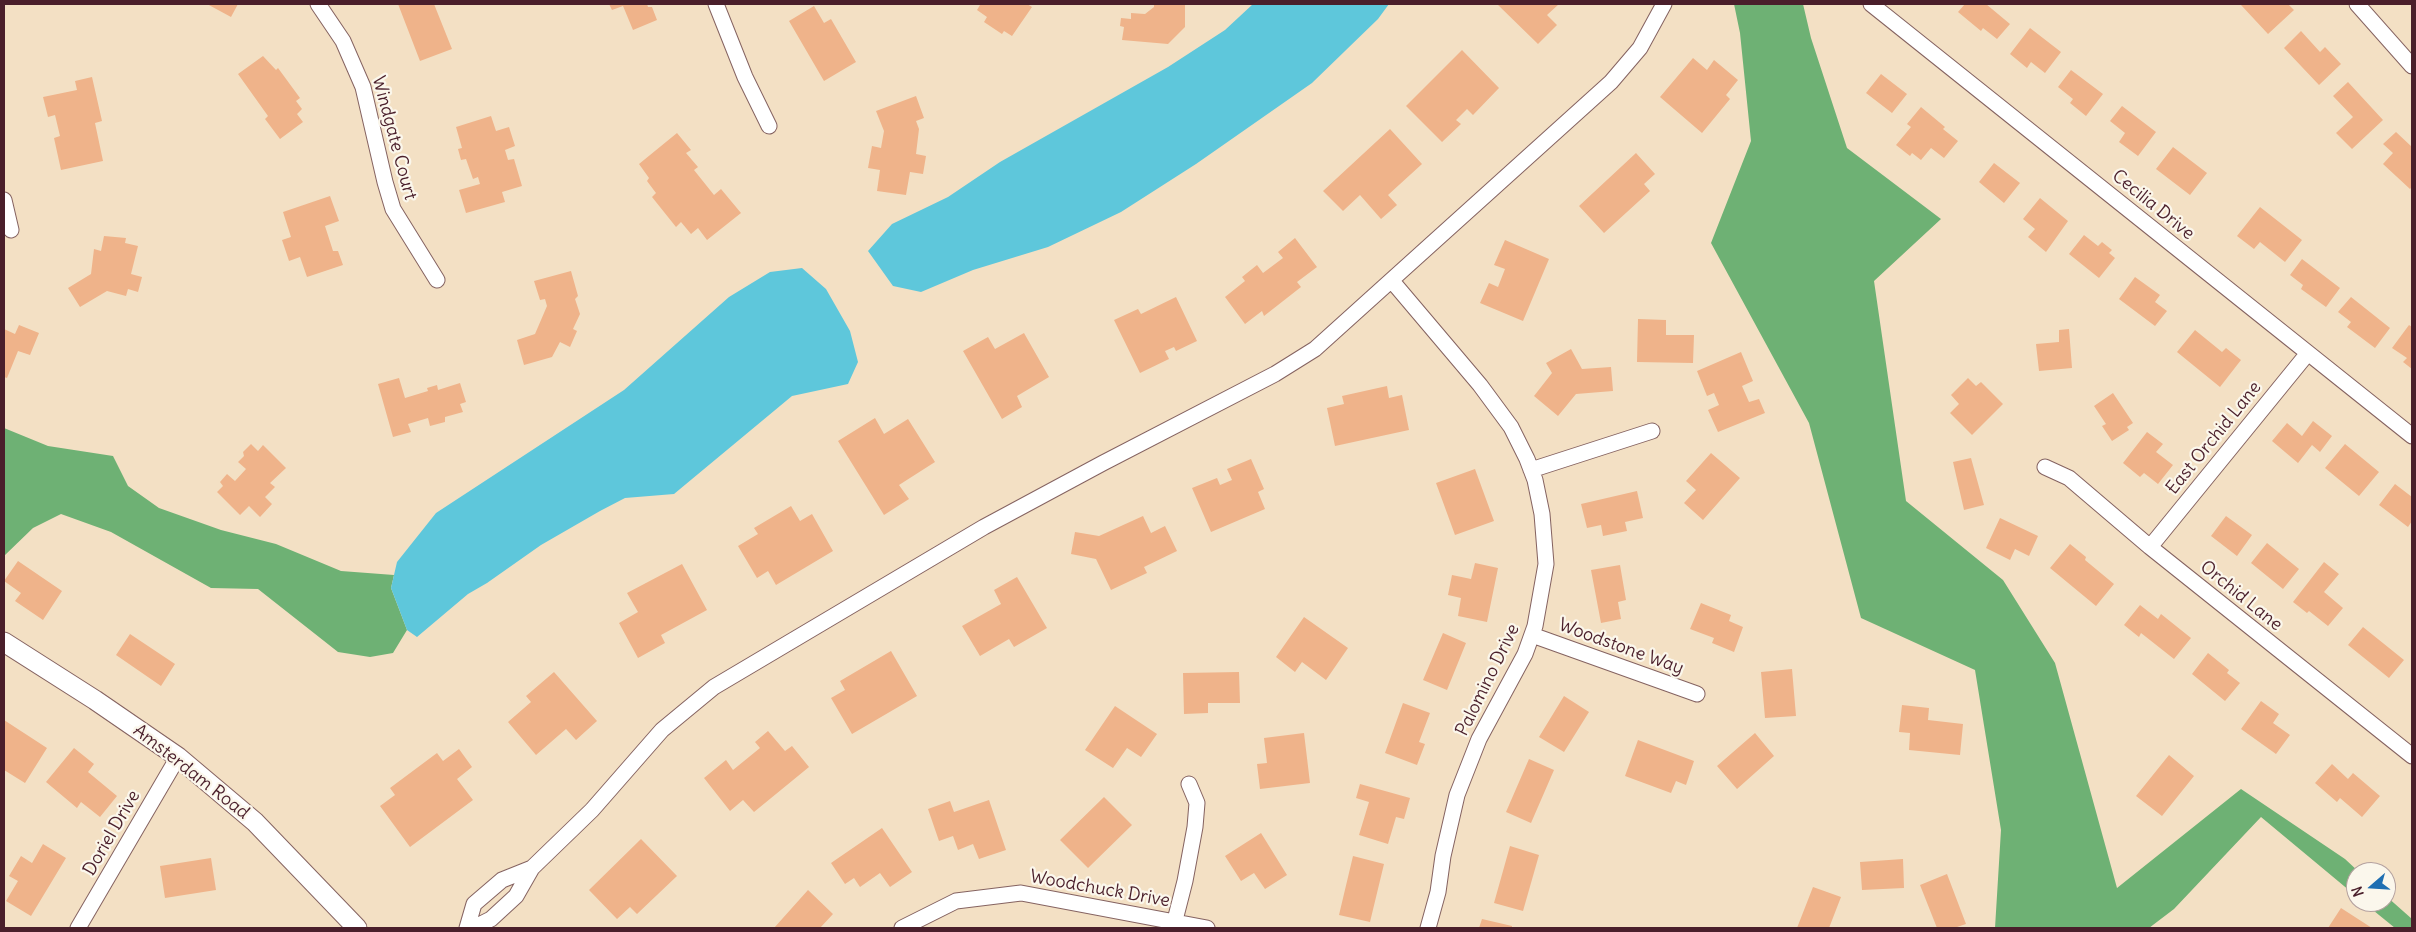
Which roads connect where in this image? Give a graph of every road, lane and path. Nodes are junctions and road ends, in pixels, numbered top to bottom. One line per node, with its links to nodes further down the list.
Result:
1 (318, 4): 10 (street, Windgate Court)
2 (716, 4): 7 (street)
3 (1664, 4): 11 (street)
4 (1871, 4): 12 (street, Cecilia Drive)
5 (2357, 4): 6 (street)
6 (2412, 66)
7 (769, 126)
8 (4, 200): 9 (street)
9 (11, 230)
10 (437, 280)
11 (1392, 281): 16 (street, Palomino Drive); 24 (street)
12 (2308, 353): 14 (street, Cecilia Drive); 17 (street, East Orchid Lane)
13 (1652, 431): 16 (street)
14 (2412, 436)
15 (2045, 467): 17 (street, Orchid Lane)
16 (1531, 470): 18 (street, Palomino Drive)
17 (2150, 547): 22 (street, Orchid Lane)
18 (1532, 635): 20 (street, Woodstone Way); 32 (street, Palomino Drive)
19 (4, 642): 21 (street, Amsterdam Road)
20 (1697, 694)
21 (178, 756): 26 (street, Doriel Drive); 27 (street, Amsterdam Road)
22 (2412, 756)
23 (1189, 784): 25 (street)
24 (532, 868): 28 (street); 29 (street)
25 (1174, 925): 30 (street, Woodchuck Drive); 31 (street, Woodchuck Drive)
26 (78, 928)
27 (356, 928)
28 (467, 928)
29 (473, 928)
30 (902, 928)
31 (1207, 928)
32 (1428, 928)

